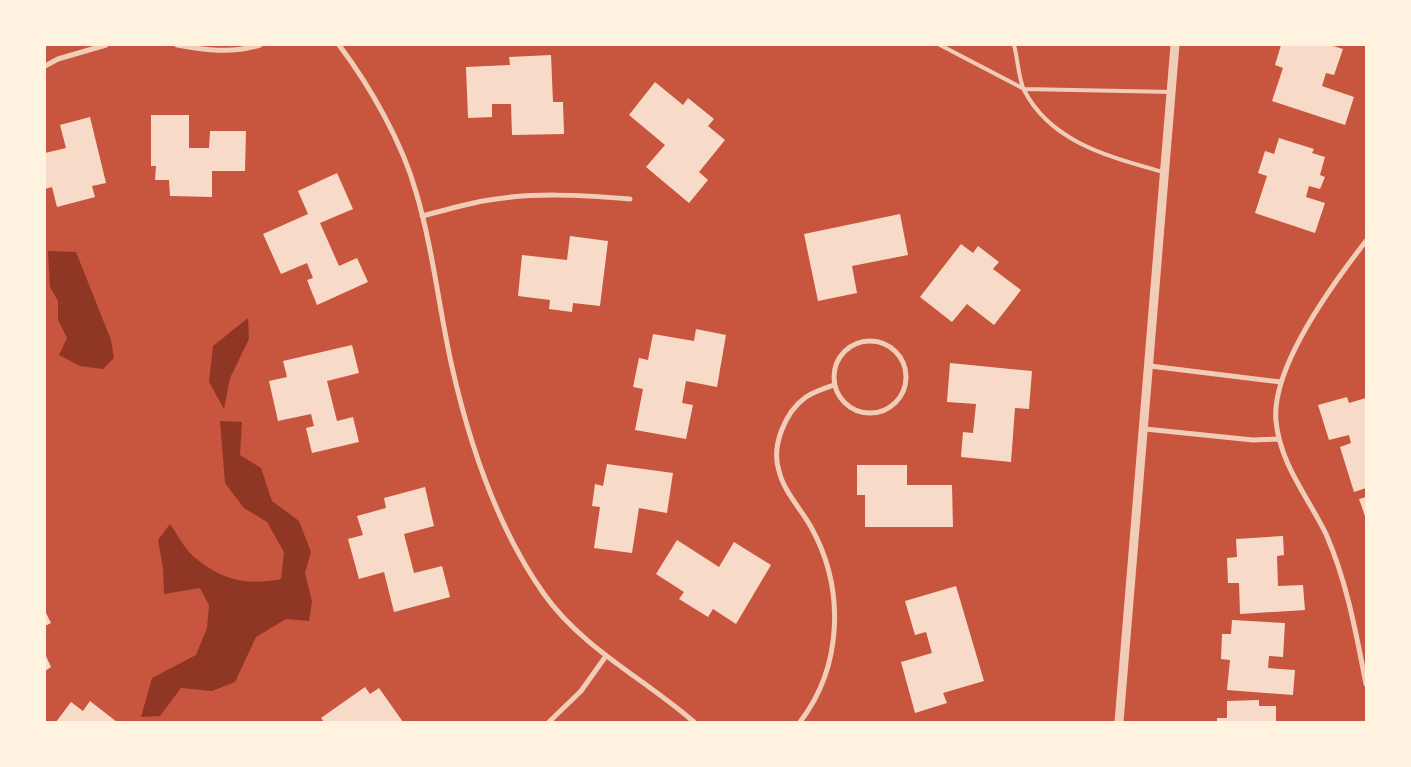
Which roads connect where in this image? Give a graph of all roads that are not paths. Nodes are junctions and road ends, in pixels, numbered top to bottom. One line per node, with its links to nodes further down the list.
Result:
1 (106, 45): 8 (street)
2 (177, 45): 3 (street)
3 (260, 45)
4 (339, 45): 13 (street)
5 (940, 45): 9 (lane)
6 (1014, 45): 9 (lane)
7 (1175, 45): 10 (street)
8 (45, 66)
9 (1024, 89): 10 (lane); 11 (lane)
10 (1172, 92): 11 (street)
11 (1165, 173): 15 (street)
12 (630, 200): 13 (street)
13 (422, 216): 20 (street)
14 (1366, 241): 16 (street)
15 (1150, 366): 16 (street); 18 (street)
16 (1281, 382): 19 (street)
17 (834, 385): 17 (street); 24 (street)
18 (1145, 429): 19 (street); 25 (street)
19 (1279, 439): 21 (street)
20 (606, 656): 22 (street); 23 (street)
21 (1366, 684)
22 (549, 722)
23 (694, 722)
24 (800, 722)
25 (1119, 722)

